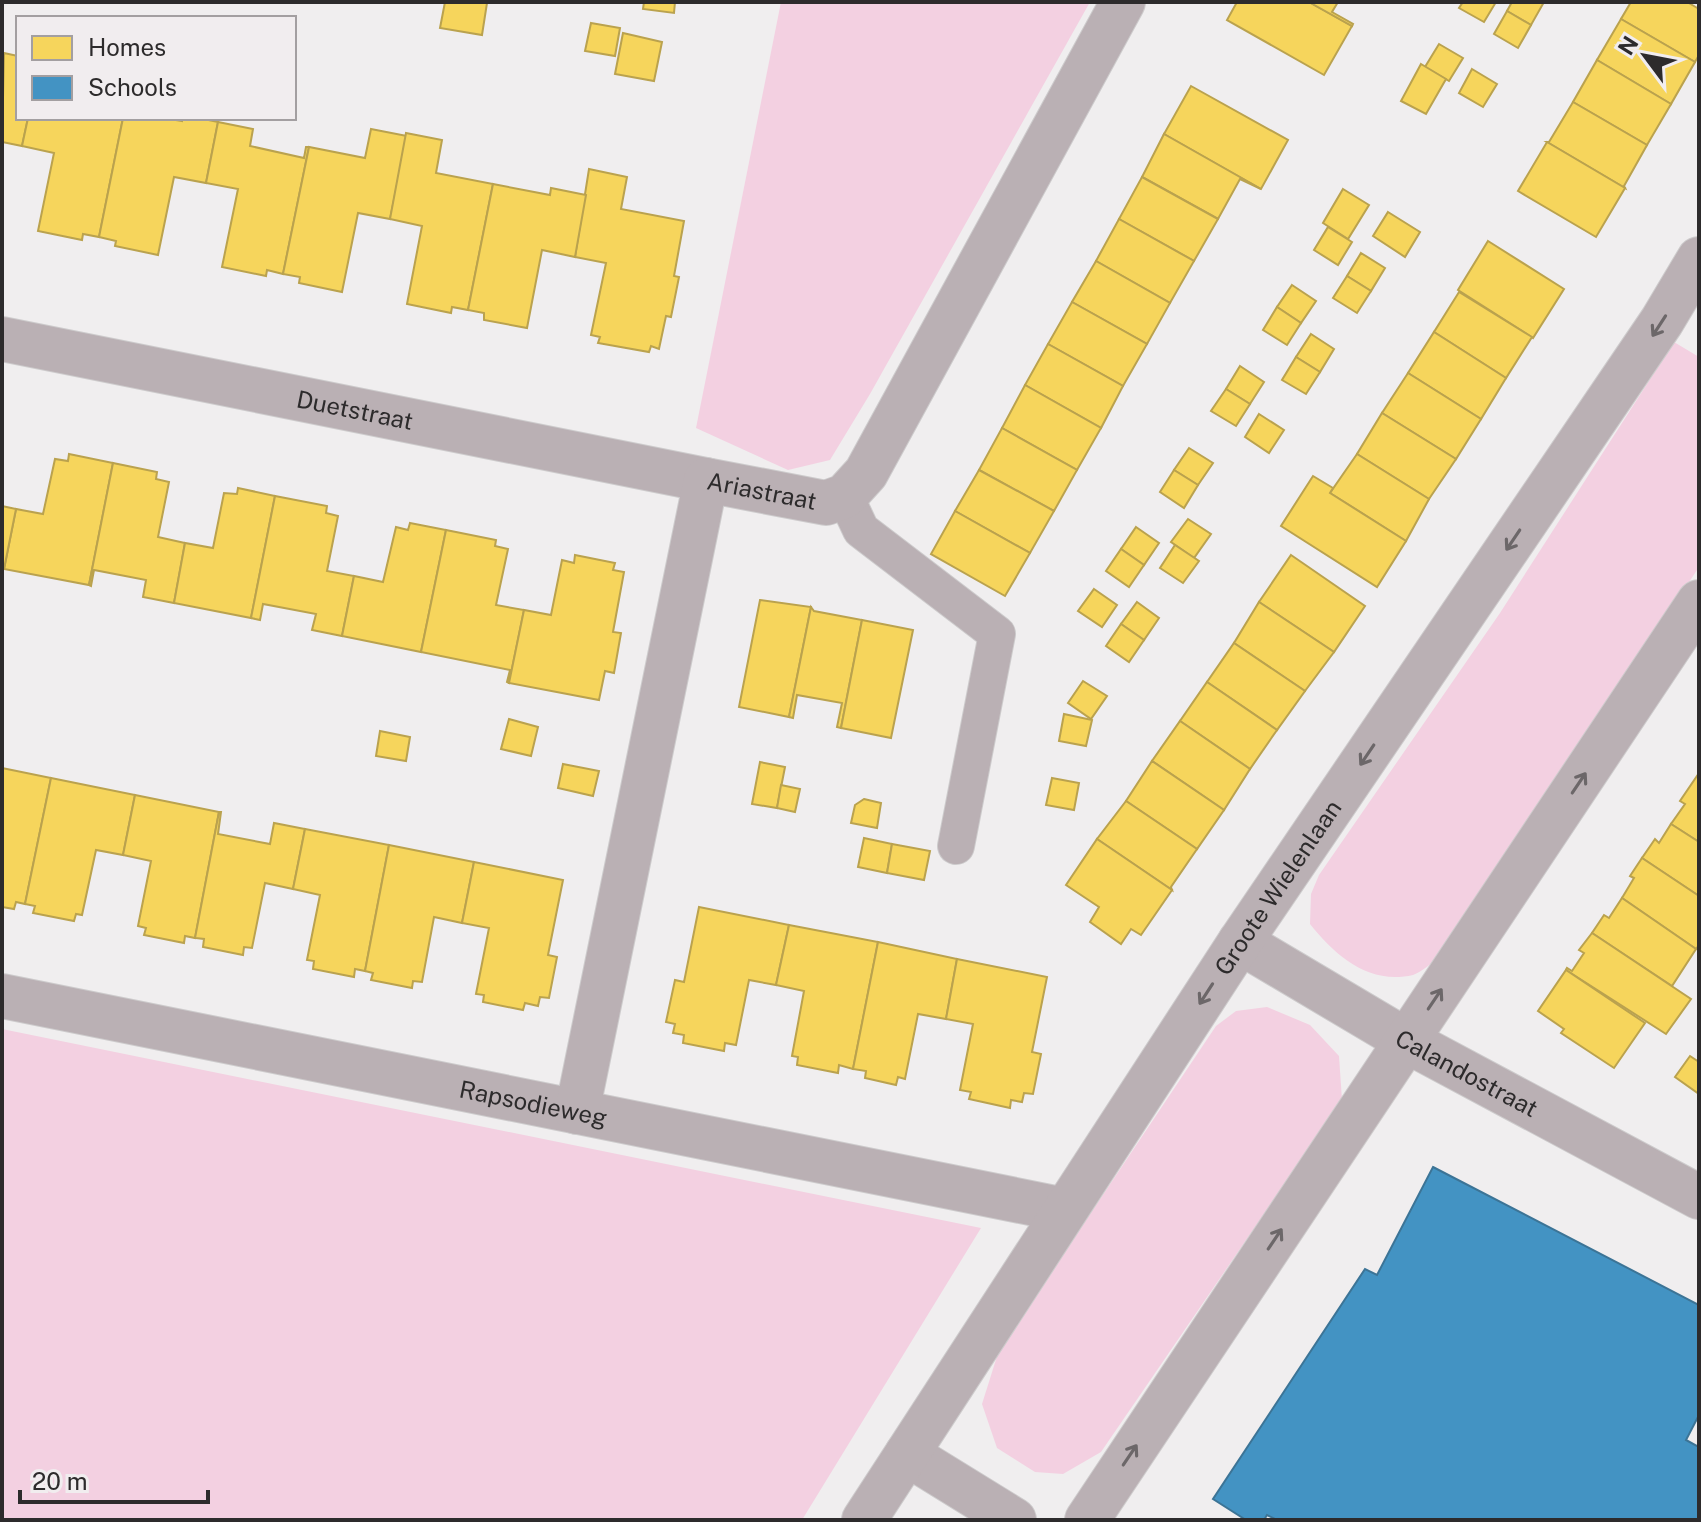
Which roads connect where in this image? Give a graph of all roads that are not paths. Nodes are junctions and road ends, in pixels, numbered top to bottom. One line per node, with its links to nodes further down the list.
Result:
1 (1123, 2): 5 (street, Ariastraat)
2 (1699, 259): 8 (street, Groote Wielenlaan, one-way to 8)
3 (2, 339): 4 (street, Duetstraat)
4 (706, 480): 5 (street, Ariastraat); 11 (street, Ariastraat)
5 (845, 496): 7 (lane)
6 (1699, 602): 10 (street, one-way to 6)
7 (956, 846)
8 (1240, 942): 10 (street, Calandostraat); 13 (street, Groote Wielenlaan, one-way to 13)
9 (2, 996): 11 (street, Rapsodieweg)
10 (1407, 1041): 12 (street, Calandostraat); 17 (street, one-way to 10)
11 (577, 1112): 13 (street, Rapsodieweg)
12 (1699, 1197)
13 (1065, 1210): 14 (street, Groote Wielenlaan)
14 (907, 1454): 15 (street, Groote Wielenlaan); 16 (street)
15 (864, 1520)
16 (1014, 1520)
17 (1087, 1520)

